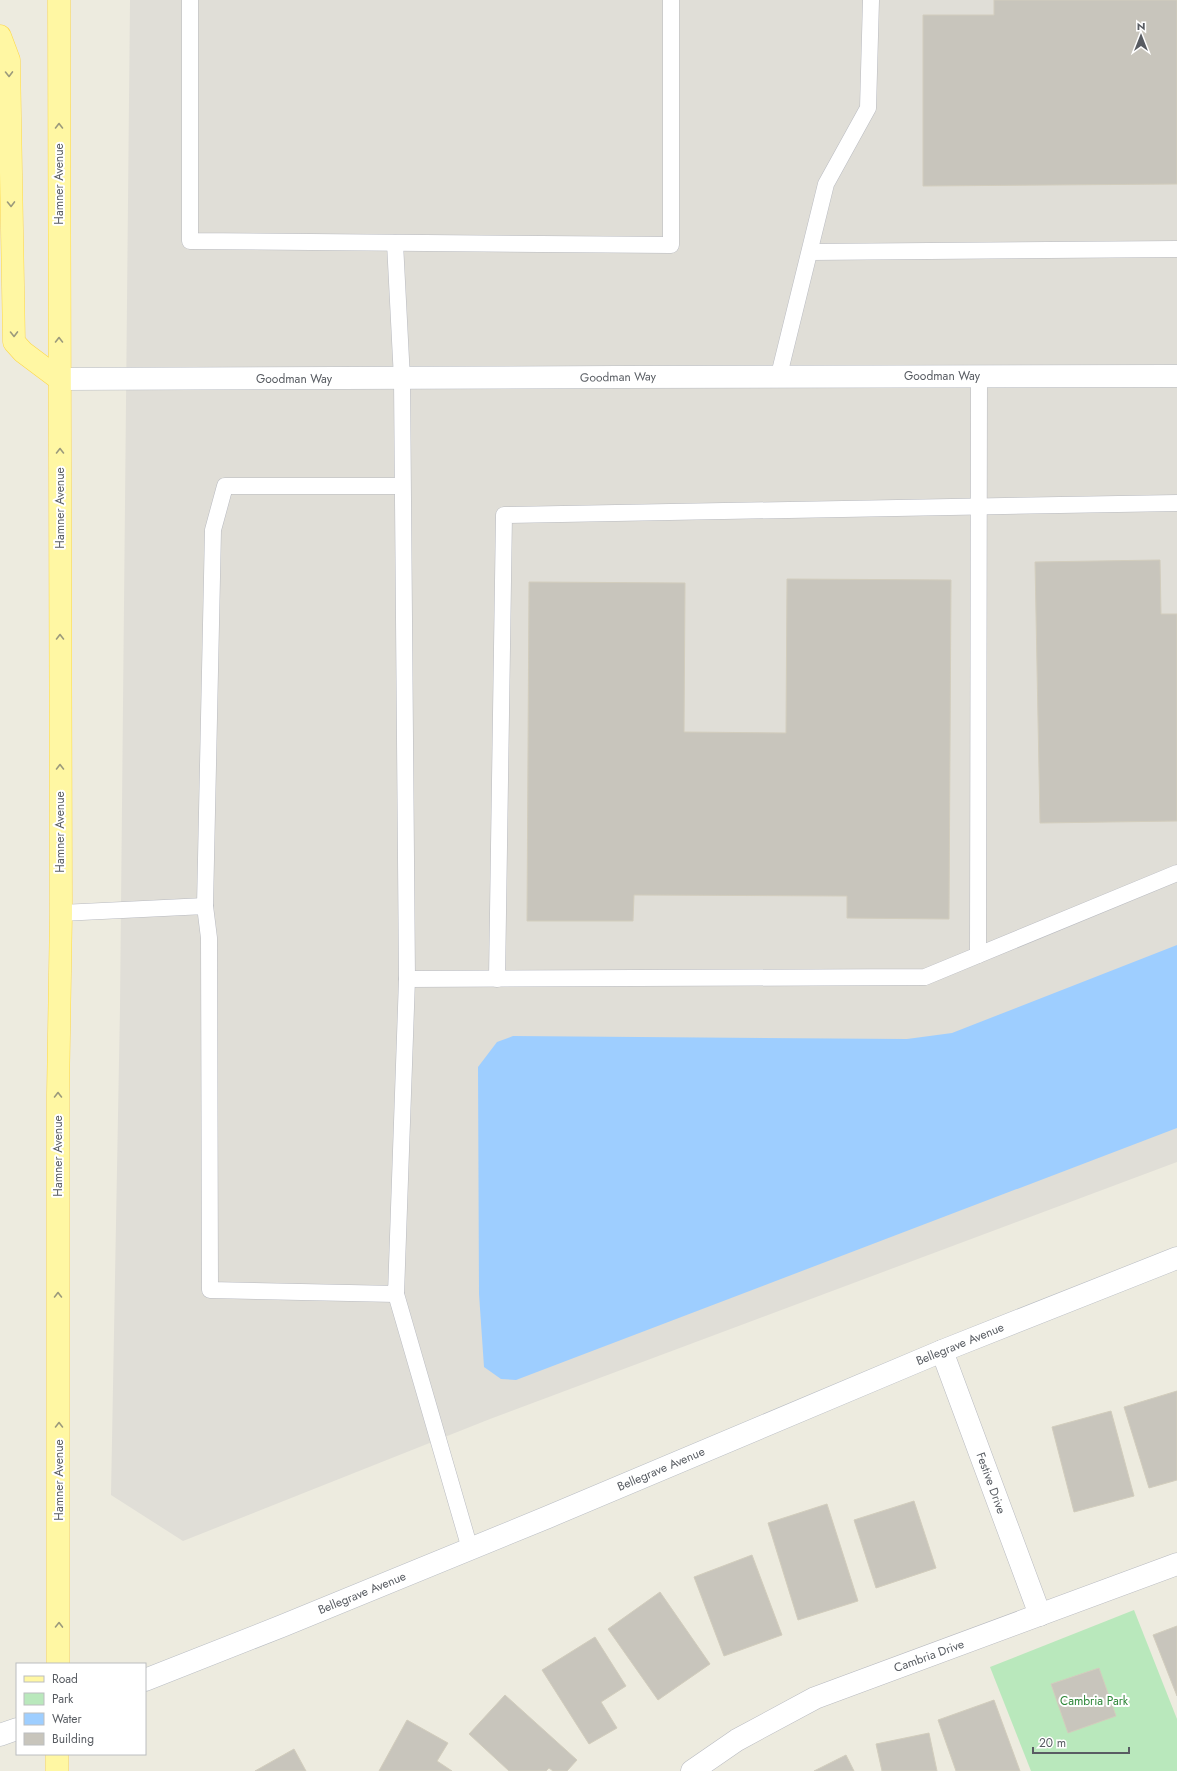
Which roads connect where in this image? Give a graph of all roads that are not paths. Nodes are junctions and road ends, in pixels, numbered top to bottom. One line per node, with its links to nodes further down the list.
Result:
1 (59, 0): 12 (main road, Hamner Avenue, one-way to 1)
2 (190, 0): 6 (lane)
3 (671, 0): 6 (lane)
4 (871, 0): 8 (lane)
5 (0, 36): 12 (main road, one-way to 12)
6 (395, 243): 13 (lane)
7 (1177, 249): 8 (lane)
8 (810, 252): 9 (lane)
9 (780, 375): 10 (street, Goodman Way); 13 (street, Goodman Way)
10 (979, 376): 11 (street, Goodman Way); 16 (lane)
11 (1177, 376)
12 (59, 379): 13 (street, Goodman Way); 19 (main road, Hamner Avenue, one-way to 12)
13 (402, 379): 14 (lane)
14 (402, 486): 18 (lane); 21 (lane)
15 (1177, 503): 16 (lane)
16 (978, 507): 20 (lane); 22 (lane)
17 (1177, 873): 20 (lane)
18 (206, 906): 19 (lane); 24 (lane)
19 (61, 913): 29 (main road, Hamner Avenue, one-way to 19)
20 (978, 955): 22 (lane)
21 (407, 979): 22 (lane); 24 (lane)
22 (497, 979)
23 (1177, 1258): 25 (street, Bellegrave Avenue)
24 (396, 1294): 26 (lane)
25 (942, 1351): 26 (street, Bellegrave Avenue); 28 (street, Festive Drive)
26 (470, 1549): 30 (street, Bellegrave Avenue)
27 (1177, 1564): 28 (street, Cambria Drive)
28 (1040, 1615): 35 (street, Cambria Drive)
29 (58, 1663)
30 (146, 1680)
31 (16, 1729): 32 (street)
32 (0, 1735)
33 (57, 1755): 34 (main road)
34 (57, 1771)
35 (692, 1771)

